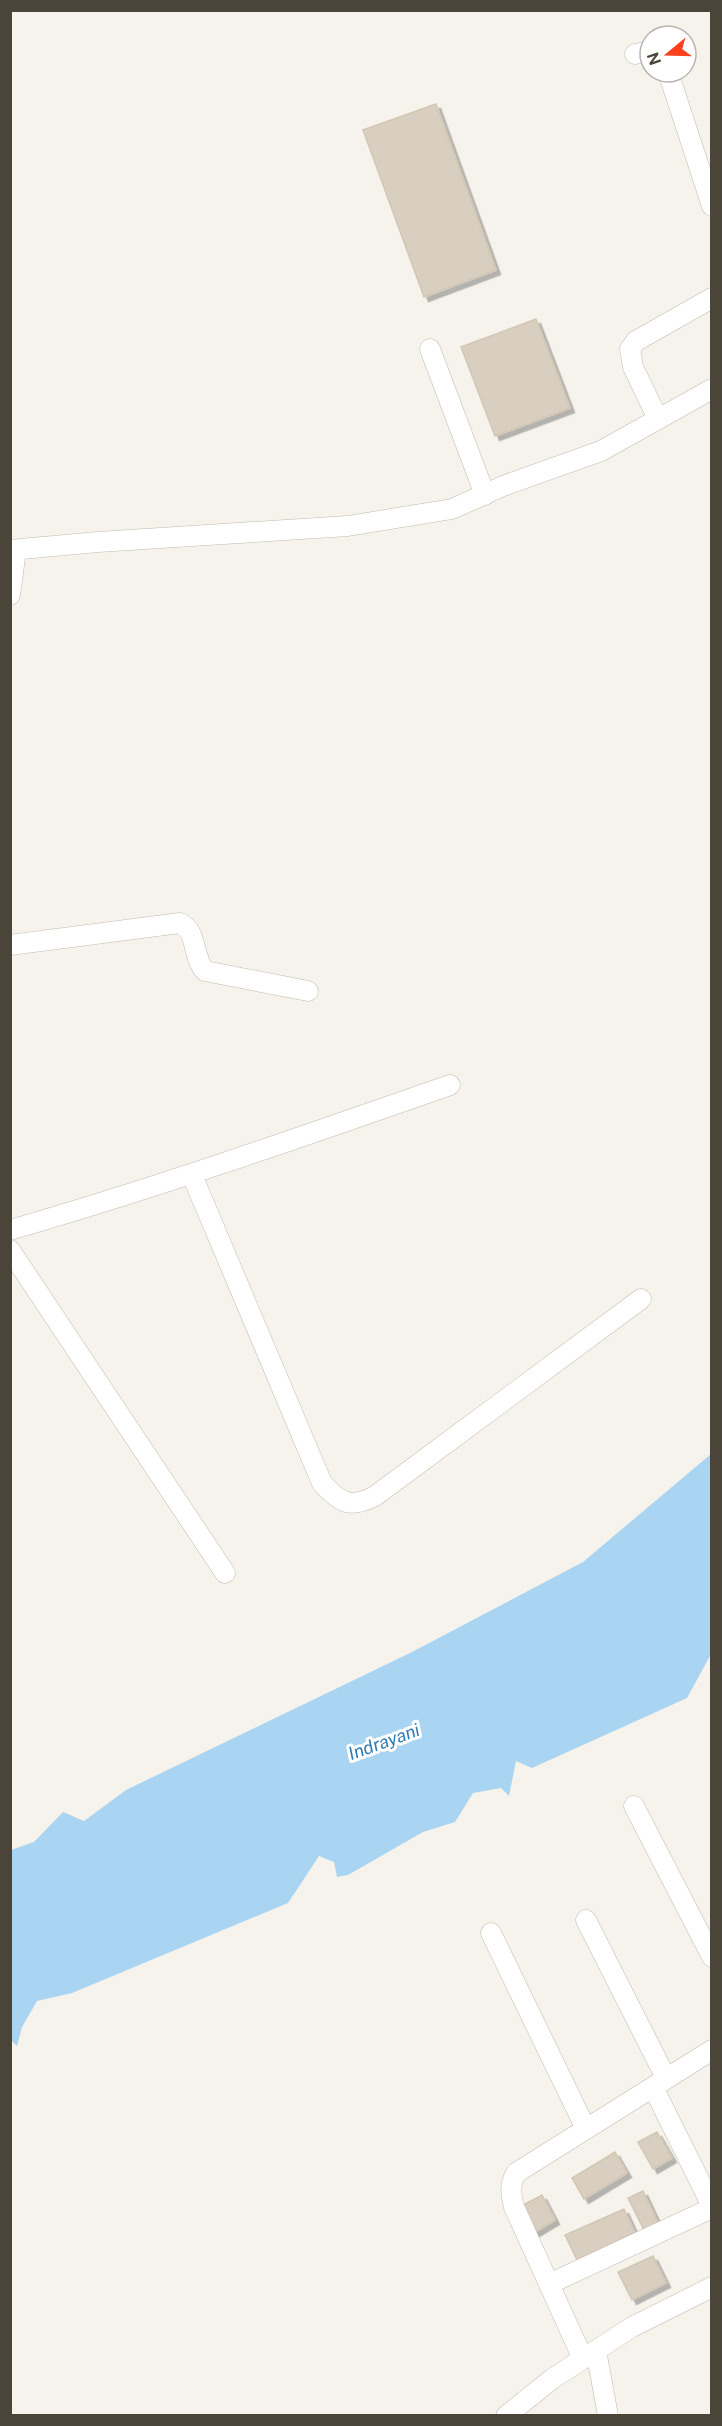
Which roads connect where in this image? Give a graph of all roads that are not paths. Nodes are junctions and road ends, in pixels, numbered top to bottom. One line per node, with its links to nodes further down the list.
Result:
1 (672, 84): 2 (street)
2 (711, 206)
3 (711, 298): 6 (street)
4 (430, 349): 7 (street)
5 (711, 389): 6 (street)
6 (658, 419): 7 (street)
7 (485, 495): 8 (street)
8 (13, 550): 9 (street)
9 (10, 595)
10 (10, 945): 11 (street)
11 (308, 991)
12 (450, 1085): 13 (street)
13 (192, 1175): 14 (street); 16 (street)
14 (10, 1230)
15 (10, 1250): 17 (street)
16 (641, 1299)
17 (225, 1573)
18 (634, 1806): 21 (street)
19 (586, 1920): 23 (street)
20 (491, 1933): 24 (street)
21 (711, 1957)
22 (711, 2050): 23 (street)
23 (659, 2083): 24 (street); 25 (street)
24 (586, 2129): 26 (street)
25 (711, 2207): 26 (street)
26 (549, 2284): 28 (street)
27 (711, 2287): 28 (street)
28 (590, 2354): 29 (street); 30 (street)
29 (506, 2415)
30 (608, 2415)

